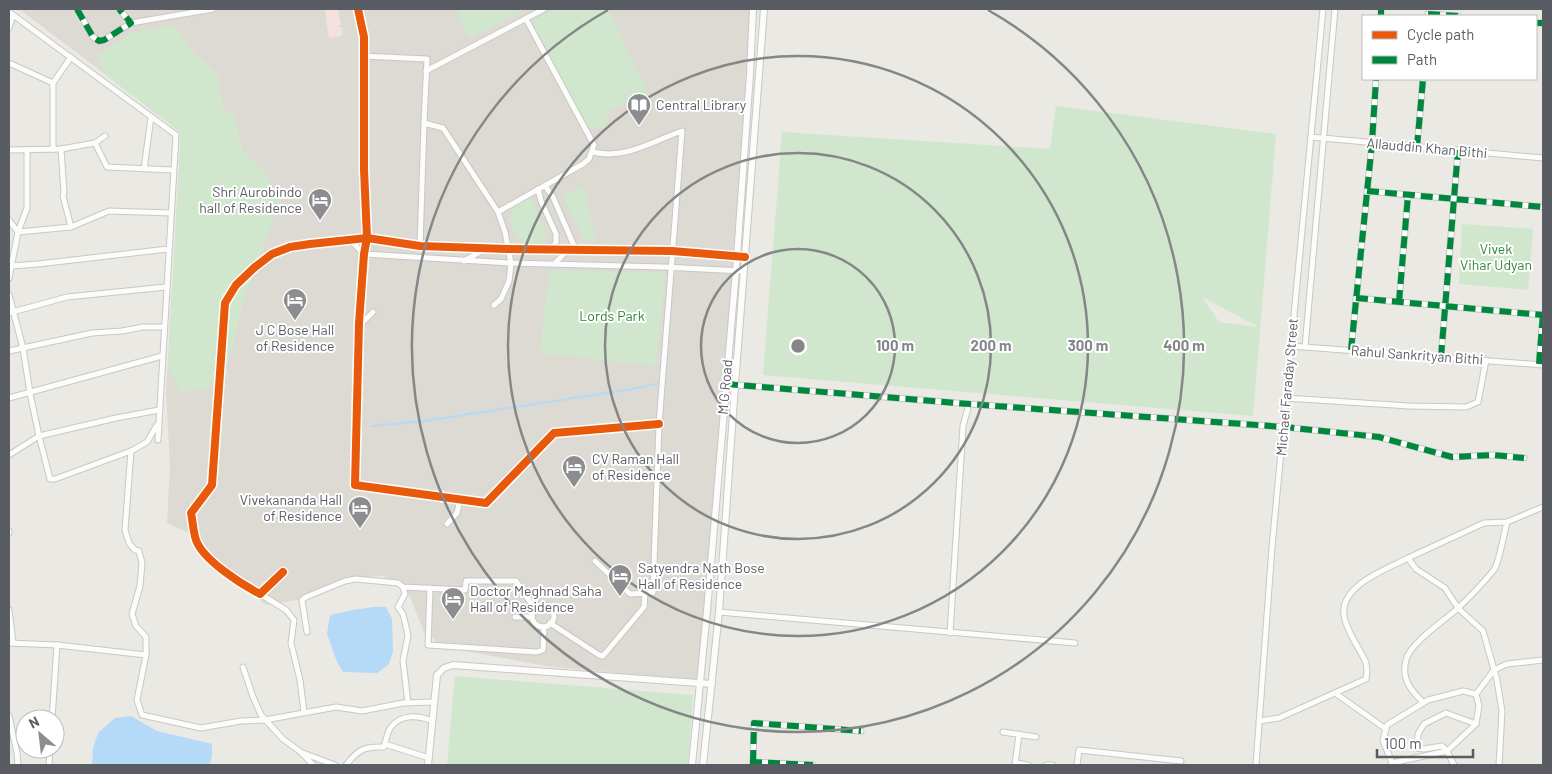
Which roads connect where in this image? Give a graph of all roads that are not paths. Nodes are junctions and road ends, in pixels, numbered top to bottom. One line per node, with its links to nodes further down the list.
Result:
1 (77, 9): 14 (street)
2 (119, 9): 14 (street)
3 (213, 9): 14 (street)
4 (358, 9): 16 (street)
5 (544, 9): 13 (street)
6 (753, 9): 64 (street, M G Road)
7 (764, 9): 65 (street)
8 (1323, 9): 26 (street, Michael Faraday Street)
9 (1335, 9): 27 (street)
10 (11, 13): 15 (street); 17 (street)
11 (1428, 13): 12 (street)
12 (1448, 15)
13 (526, 19): 19 (street); 36 (street)
14 (131, 23)
15 (9, 28)
16 (363, 56): 19 (street); 53 (street)
17 (70, 57): 22 (street); 23 (street)
18 (9, 63): 22 (street)
19 (426, 71): 24 (street)
20 (1376, 80): 29 (street)
21 (1423, 80): 30 (street)
22 (54, 83): 31 (street)
23 (151, 117): 38 (street); 39 (street)
24 (424, 123): 47 (street); 55 (street)
25 (105, 136): 28 (street)
26 (1311, 137): 27 (street, Allauddin Khan Bithi); 86 (street, Michael Faraday Street)
27 (1324, 138): 29 (street, Allauddin Khan Bithi); 87 (street)
28 (95, 143): 32 (street); 38 (street)
29 (1372, 143): 30 (street, Allauddin Khan Bithi); 42 (street)
30 (1417, 147): 35 (street, Allauddin Khan Bithi)
31 (52, 149): 32 (street); 34 (street)
32 (61, 149): 49 (street)
33 (9, 150): 34 (street)
34 (27, 150): 50 (street)
35 (1458, 150): 37 (street, Allauddin Khan Bithi); 44 (street)
36 (593, 152): 40 (street); 62 (street)
37 (1543, 158)
38 (144, 169): 39 (street)
39 (174, 170): 46 (street)
40 (545, 186): 41 (street); 51 (street)
41 (538, 189): 47 (street); 52 (street)
42 (1367, 191): 43 (street); 77 (street)
43 (1408, 195): 44 (street); 78 (street)
44 (1454, 199): 45 (street); 80 (street)
45 (1543, 206)
46 (170, 212): 49 (street); 57 (street)
47 (498, 212): 58 (street)
48 (9, 220): 50 (street)
49 (71, 227): 50 (street)
50 (18, 232): 70 (street)
51 (567, 232): 52 (street); 61 (street)
52 (556, 234): 59 (street)
53 (367, 238): 54 (street); 55 (street); 63 (street)
54 (350, 241): 63 (street); 119 (street)
55 (420, 246): 56 (street)
56 (486, 248): 58 (street); 66 (street)
57 (168, 249): 70 (street); 75 (street)
58 (507, 249): 59 (street); 67 (street)
59 (552, 249): 60 (street)
60 (568, 250): 61 (street); 68 (street); 69 (street)
61 (579, 250): 62 (street)
62 (672, 251): 64 (street); 71 (street)
63 (364, 254): 66 (street); 85 (street)
64 (737, 255): 65 (street); 72 (street, M G Road)
65 (745, 257): 73 (street)
66 (463, 261): 67 (street)
67 (510, 263): 68 (street); 79 (street)
68 (554, 264): 69 (street)
69 (567, 264): 71 (street)
70 (11, 266): 74 (street)
71 (671, 267): 72 (street); 103 (street)
72 (736, 270): 73 (street); 95 (street, M G Road)
73 (744, 271): 96 (street)
74 (9, 278)
75 (166, 286): 82 (street); 84 (street)
76 (9, 295): 82 (street)
77 (1356, 298): 78 (street); 89 (street)
78 (1399, 302): 80 (street)
79 (494, 305)
80 (1446, 306): 83 (street); 92 (street)
81 (373, 312): 85 (street)
82 (11, 313): 88 (street)
83 (1543, 315): 94 (street)
84 (164, 327): 88 (street); 91 (street)
85 (359, 327): 110 (street)
86 (1291, 346): 87 (street, Rahul Sankrityan Bithi); 99 (street, Michael Faraday Street)
87 (1305, 347): 89 (street, Rahul Sankrityan Bithi)
88 (23, 348): 90 (street); 97 (street)
89 (1351, 350): 92 (street, Rahul Sankrityan Bithi)
90 (9, 351)
91 (162, 356): 97 (street); 101 (street)
92 (1441, 357): 93 (street, Rahul Sankrityan Bithi)
93 (1486, 360): 94 (street, Rahul Sankrityan Bithi); 99 (street)
94 (1541, 365)
95 (726, 384): 96 (street); 138 (street, M G Road)
96 (735, 385): 100 (street); 124 (street)
97 (30, 393): 98 (street); 105 (street)
98 (9, 398)
99 (1286, 398): 104 (street, Michael Faraday Street)
100 (968, 404): 104 (street); 130 (street)
101 (159, 410): 102 (street); 105 (street)
102 (159, 422): 106 (street); 107 (street)
103 (659, 424): 110 (street); 120 (street)
104 (1284, 427): 109 (street); 150 (street, Michael Faraday Street)
105 (39, 436): 107 (street); 108 (street)
106 (158, 440)
107 (131, 451): 134 (street)
108 (9, 456)
109 (1524, 458)
110 (460, 499): 113 (street)
111 (1543, 507): 112 (street)
112 (1507, 522): 114 (street); 121 (street)
113 (447, 524)
114 (1408, 558): 121 (street); 140 (street)
115 (595, 561): 120 (street)
116 (283, 572): 119 (street)
117 (403, 587): 118 (street); 129 (street); 144 (street)
118 (430, 588): 122 (street); 128 (street)
119 (260, 594): 146 (street)
120 (645, 594): 127 (street)
121 (1458, 608): 137 (street); 143 (street)
122 (535, 609): 126 (street); 127 (street)
123 (9, 610): 131 (street)
124 (719, 612): 130 (street); 139 (street)
125 (515, 616): 126 (street)
126 (532, 617): 128 (street)
127 (550, 623): 128 (street)
128 (544, 626)
129 (307, 632)
130 (950, 633): 132 (street)
131 (11, 642): 133 (street)
132 (1075, 643)
133 (57, 645): 134 (street); 145 (street)
134 (146, 655): 148 (street)
135 (1543, 660): 137 (street)
136 (243, 667): 148 (street)
137 (1494, 670): 141 (street); 178 (street)
138 (699, 683): 139 (street); 142 (street); 169 (street, M G Road)
139 (712, 684): 170 (street)
140 (1335, 693): 150 (street); 152 (street)
141 (1476, 694): 143 (street); 151 (street)
142 (433, 702): 144 (street); 149 (street)
143 (1423, 702): 152 (street)
144 (408, 703): 146 (street)
145 (53, 709)
146 (304, 712): 148 (street)
147 (9, 716): 165 (street)
148 (265, 720): 159 (street)
149 (432, 721): 157 (street); 161 (street)
150 (1259, 721): 176 (street, Michael Faraday Street)
151 (1476, 724): 158 (street); 158 (street)
152 (1386, 729): 164 (street)
153 (861, 731): 162 (street)
154 (1003, 732): 155 (street)
155 (1019, 734): 156 (street); 163 (street)
156 (1036, 737)
157 (385, 744): 161 (street); 168 (street)
158 (1447, 751): 164 (street); 177 (street)
159 (302, 752): 166 (street); 167 (street)
160 (1181, 761): 175 (street)
161 (428, 762)
162 (753, 763): 171 (street)
163 (1016, 764): 172 (street)
164 (1392, 764)
165 (18, 765)
166 (313, 765)
167 (335, 765)
168 (346, 765)
169 (692, 765)
170 (703, 765)
171 (813, 765)
172 (1028, 765)
173 (1046, 765): 174 (street)
174 (1052, 765)
175 (1077, 765)
176 (1256, 765)
177 (1454, 765)
178 (1499, 765)

